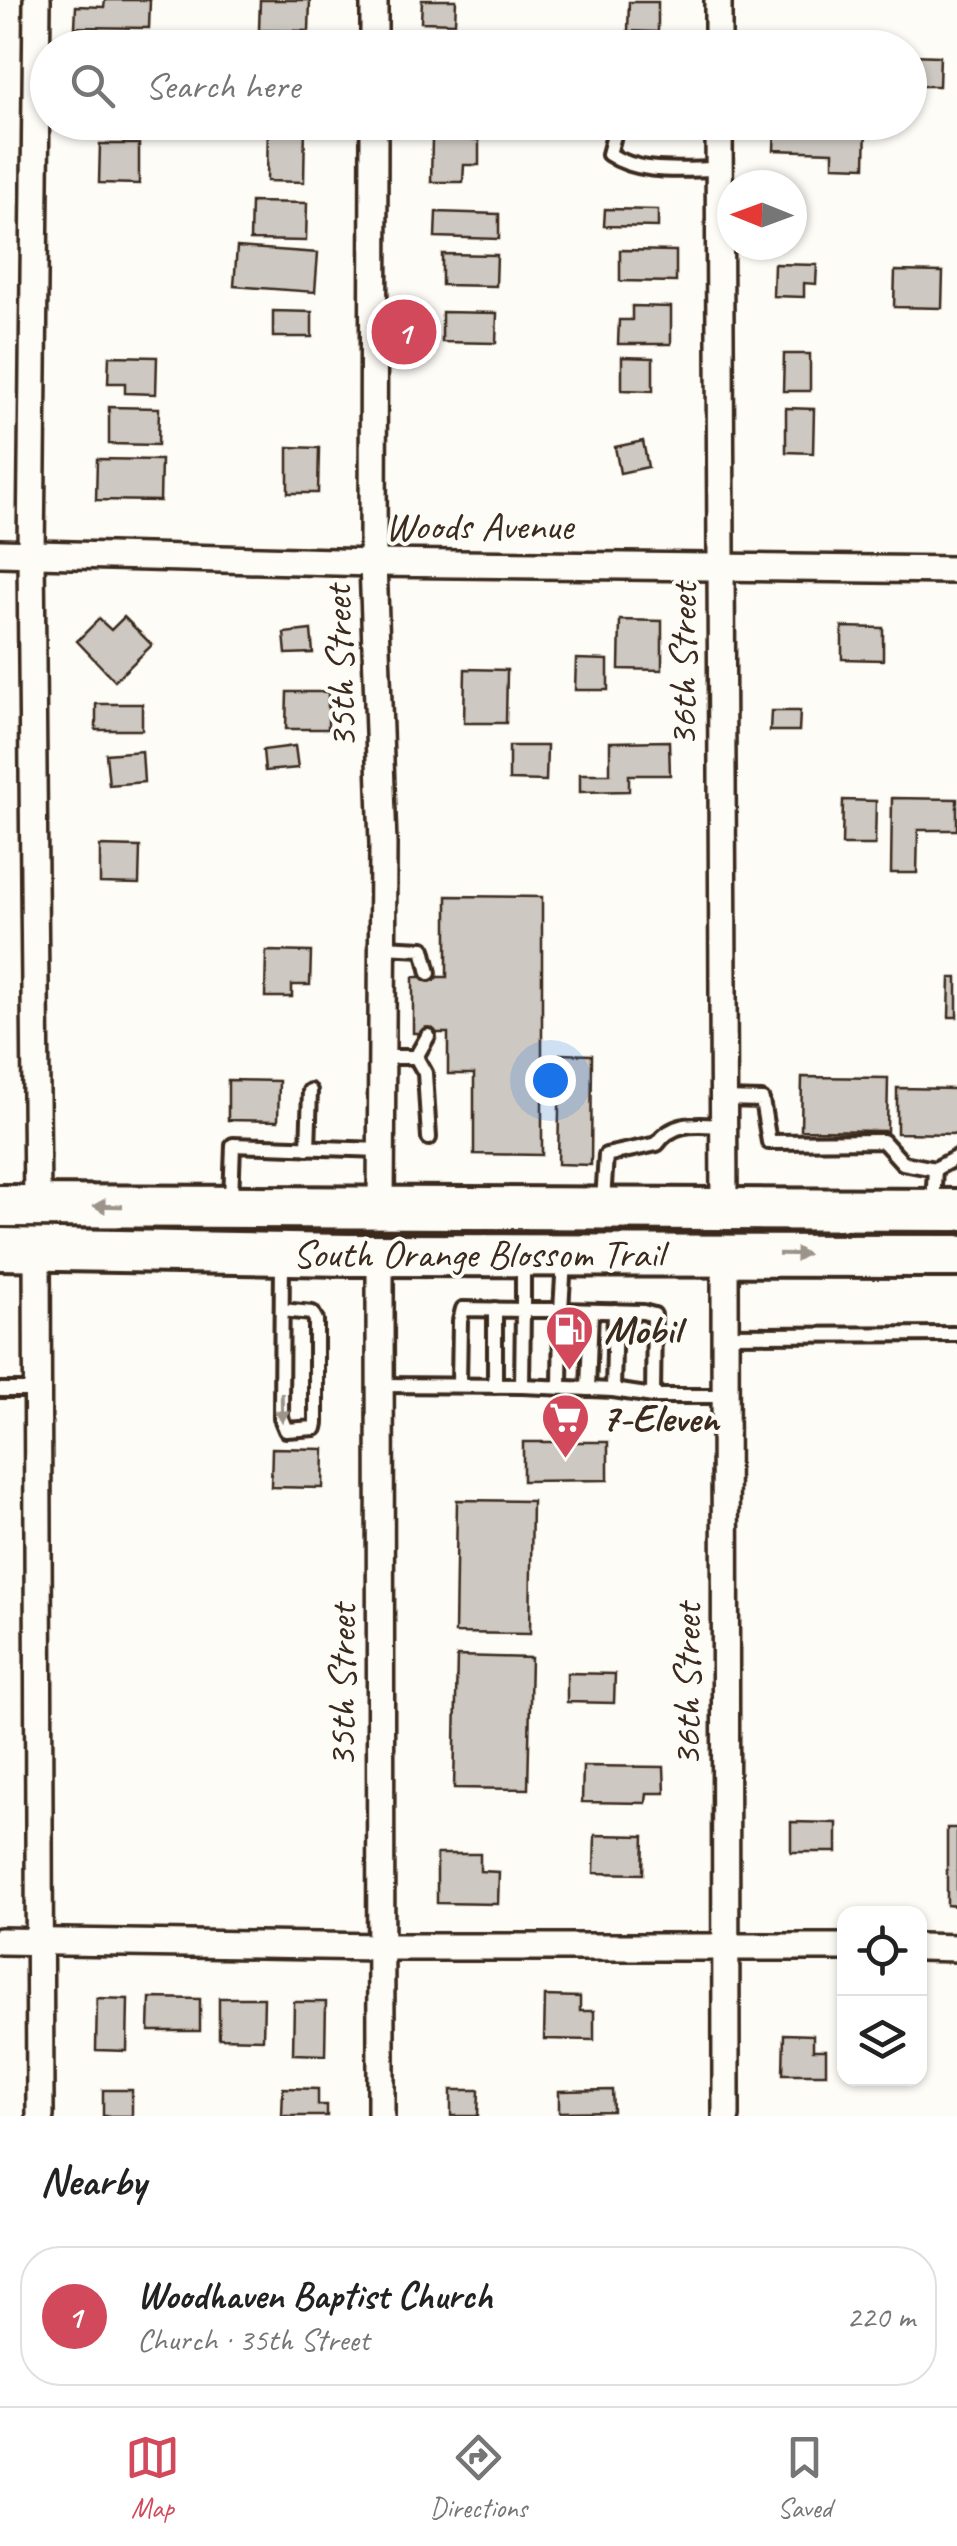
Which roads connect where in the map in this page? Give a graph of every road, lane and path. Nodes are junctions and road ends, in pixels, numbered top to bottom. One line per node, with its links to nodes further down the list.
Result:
1 (36, 0): 4 (street)
2 (374, 0): 5 (street)
3 (718, 0): 6 (street)
4 (36, 30)
5 (374, 30)
6 (718, 30)
7 (35, 140): 13 (street)
8 (374, 140): 14 (street, 35th Street)
9 (612, 140): 11 (lane)
10 (718, 140): 11 (street, 36th Street)
11 (719, 168): 15 (street, 36th Street)
12 (0, 552): 13 (street, Woods Avenue)
13 (32, 553): 14 (street, Woods Avenue); 30 (street)
14 (374, 563): 15 (street, Woods Avenue); 17 (street, 35th Street)
15 (719, 565): 16 (street, Woods Avenue); 23 (street, 36th Street)
16 (957, 570)
17 (382, 947): 18 (lane); 20 (street, 35th Street)
18 (429, 973)
19 (428, 1036): 21 (lane)
20 (382, 1056): 21 (lane); 27 (street, 35th Street)
21 (416, 1057): 25 (lane)
22 (310, 1091): 26 (lane)
23 (724, 1099): 24 (street, 36th Street); 29 (lane)
24 (724, 1126): 33 (street, 36th Street); 35 (lane)
25 (429, 1138)
26 (308, 1148): 27 (lane); 31 (lane)
27 (381, 1150): 34 (street, 35th Street)
28 (957, 1157): 29 (lane)
29 (934, 1169): 36 (lane)
30 (18, 1206): 31 (main road, South Orange Blossom Trail, one-way to 30)
31 (230, 1208): 34 (main road, South Orange Blossom Trail)
32 (662, 1208): 33 (main road, South Orange Blossom Trail); 35 (main road, South Orange Blossom Trail); 42 (main road)
33 (724, 1208): 36 (main road, South Orange Blossom Trail)
34 (381, 1209): 35 (main road, South Orange Blossom Trail); 37 (main road)
35 (604, 1209)
36 (945, 1210)
37 (18, 1249): 38 (main road, South Orange Blossom Trail); 59 (street)
38 (282, 1254): 42 (main road, South Orange Blossom Trail); 45 (lane)
39 (564, 1254): 40 (main road, South Orange Blossom Trail); 41 (main road, South Orange Blossom Trail); 47 (lane)
40 (725, 1254): 43 (main road, South Orange Blossom Trail, one-way to 43); 51 (street, 36th Street)
41 (522, 1255): 42 (main road, South Orange Blossom Trail); 46 (lane)
42 (380, 1256): 52 (street, 35th Street)
43 (957, 1256)
44 (496, 1309): 46 (lane); 53 (lane); 54 (lane)
45 (282, 1310): 45 (lane, one-way to 45)
46 (522, 1310): 47 (lane); 55 (lane)
47 (561, 1310): 48 (lane); 56 (lane)
48 (591, 1311): 49 (lane); 57 (lane)
49 (615, 1311): 60 (lane); 61 (lane)
50 (957, 1334): 51 (lane)
51 (724, 1335): 62 (street, 36th Street)
52 (380, 1384): 53 (lane); 66 (street, 35th Street)
53 (459, 1385): 54 (lane)
54 (495, 1386): 55 (lane)
55 (522, 1386): 56 (lane)
56 (560, 1387): 57 (lane)
57 (588, 1388): 60 (lane)
58 (0, 1390): 59 (lane)
59 (38, 1390): 64 (street)
60 (614, 1390): 61 (lane)
61 (654, 1396): 62 (lane)
62 (724, 1396): 65 (street, 36th Street)
63 (0, 1940): 64 (street)
64 (40, 1941): 66 (street); 70 (street)
65 (725, 1945): 66 (street); 67 (street); 72 (street, 36th Street)
66 (379, 1947): 71 (street, 35th Street)
67 (837, 1947)
68 (927, 1948): 69 (street)
69 (957, 1948)
70 (40, 2116)
71 (381, 2116)
72 (726, 2116)

